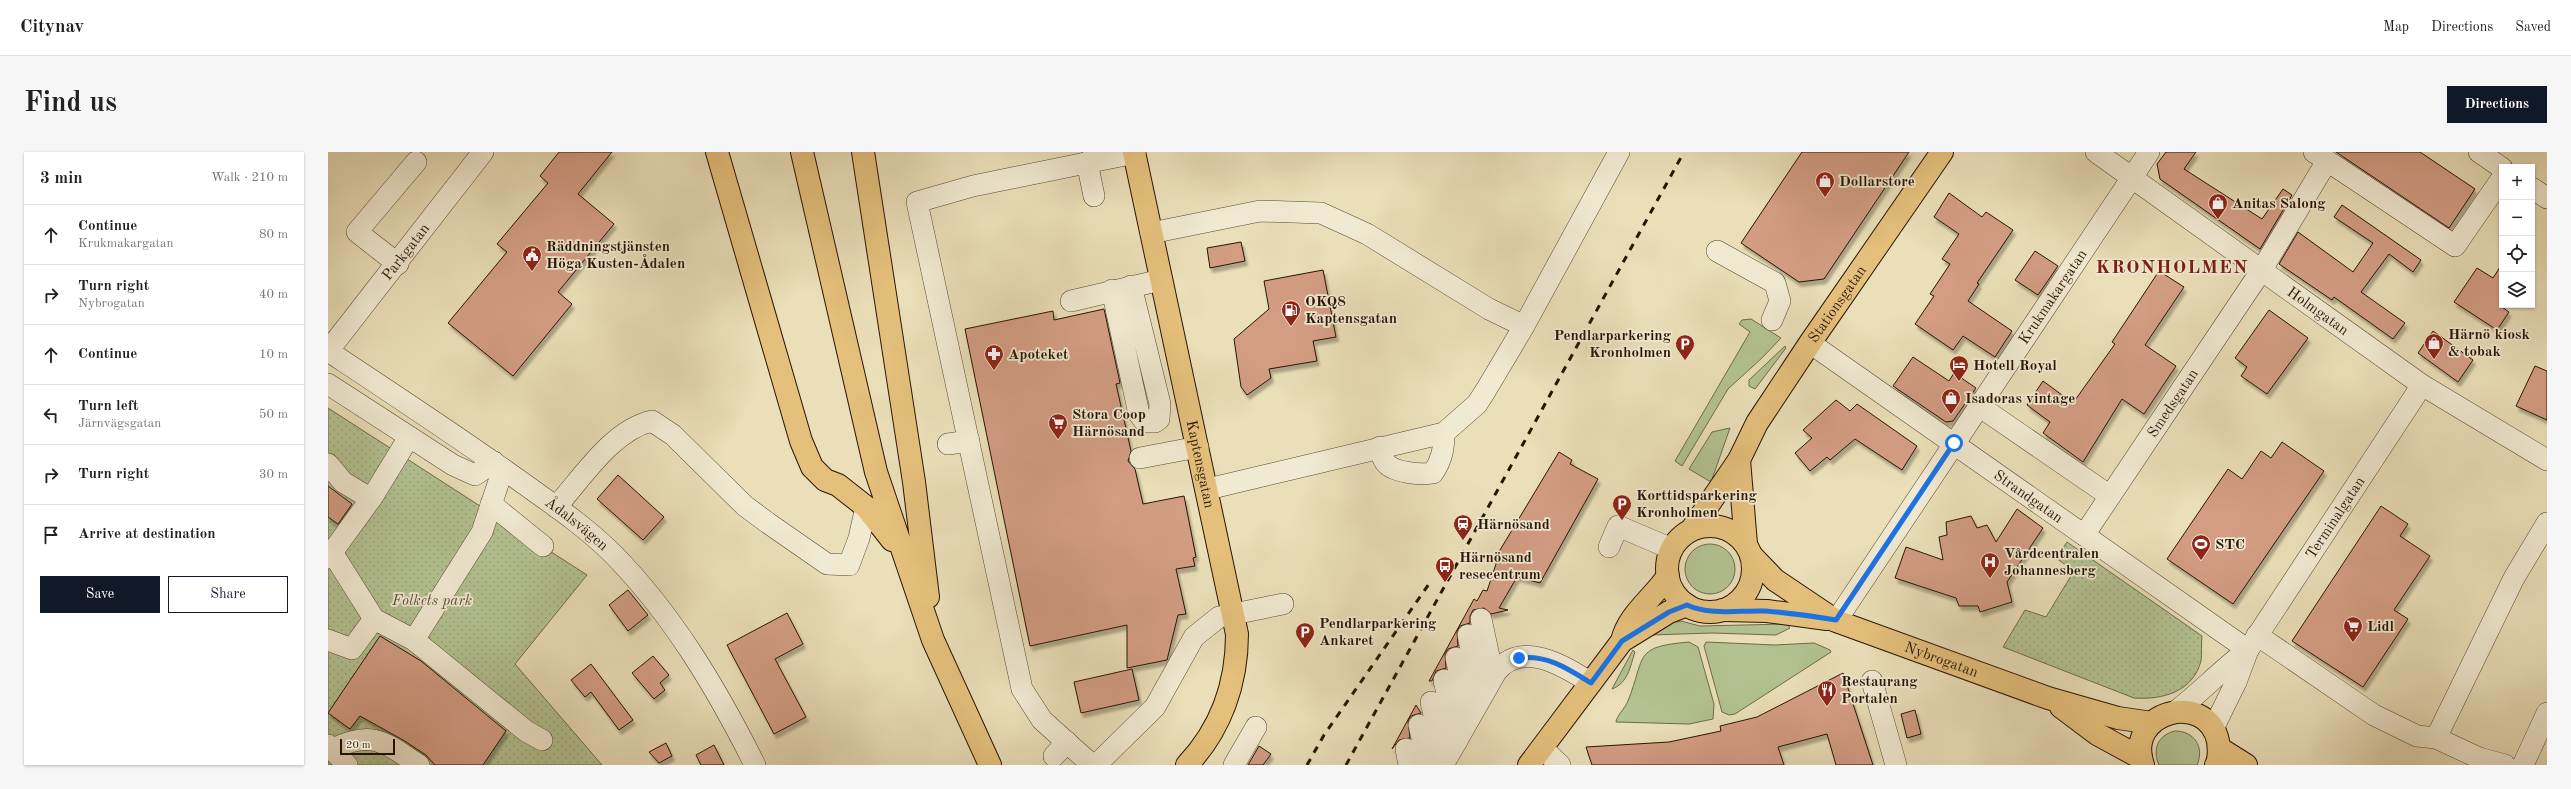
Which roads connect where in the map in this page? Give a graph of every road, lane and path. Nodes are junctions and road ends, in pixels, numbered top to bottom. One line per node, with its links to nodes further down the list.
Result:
1 (483, 152): 22 (street, Parkgatan)
2 (717, 152): 51 (main road)
3 (802, 152): 59 (main road)
4 (863, 152): 72 (main road)
5 (1134, 152): 13 (street); 20 (main road, Kaptensgatan)
6 (1619, 152): 28 (street)
7 (1942, 152): 29 (main road, Stationsgatan)
8 (2096, 152): 15 (street, Holmgatan)
9 (2149, 152): 15 (street, Krukmakargatan)
10 (2479, 152): 14 (street)
11 (2320, 156): 16 (street); 23 (street, Smedsgatan)
12 (416, 162): 22 (street)
13 (1087, 162): 18 (street); 36 (street)
14 (2499, 166)
15 (2133, 177): 23 (street, Holmgatan); 33 (street, Krukmakargatan)
16 (2499, 182)
17 (2535, 190): 19 (street)
18 (1094, 196)
19 (2547, 198)
20 (1151, 233): 24 (main road, Kaptensgatan); 28 (street)
21 (1717, 251): 27 (street)
22 (398, 264): 30 (street, Parkgatan)
23 (2261, 271): 32 (street, Holmgatan); 47 (street, Smedsgatan)
24 (1161, 280): 25 (street); 39 (main road, Kaptensgatan)
25 (1121, 288): 25 (street); 26 (street)
26 (1071, 301)
27 (1772, 320)
28 (1524, 326): 34 (street)
29 (1810, 343): 37 (street, Strandgatan); 42 (main road, Stationsgatan)
30 (328, 351): 45 (street, Ådalsvägen)
31 (328, 384): 35 (street)
32 (2422, 385): 43 (street, Holmgatan); 74 (street, Terminalgatan)
33 (1979, 406): 37 (street, Krukmakargatan); 47 (street)
34 (1444, 433): 40 (street); 40 (street)
35 (409, 438): 45 (street); 48 (street)
36 (969, 440): 38 (street); 101 (street)
37 (1954, 443): 54 (street, Strandgatan); 68 (street, Krukmakargatan)
38 (948, 444)
39 (1198, 447): 41 (street); 46 (main road, Kaptensgatan)
40 (1380, 447): 46 (street)
41 (1140, 458)
42 (1739, 460): 53 (main road, Stationsgatan); 58 (main road)
43 (2547, 460)
44 (328, 464): 48 (street)
45 (499, 466): 49 (street); 50 (street, Ådalsvägen)
46 (1208, 488): 65 (main road, Kaptensgatan)
47 (2110, 496): 54 (street, Smedsgatan)
48 (371, 499): 60 (street)
49 (491, 504): 55 (street); 71 (street)
50 (556, 507): 51 (street); 99 (street, Ådalsvägen)
51 (866, 507): 59 (main road)
52 (2547, 523): 89 (street)
53 (1692, 530): 57 (main road); 58 (main road)
54 (2084, 535): 74 (street, Strandgatan)
55 (543, 546)
56 (1609, 547): 57 (street)
57 (1672, 549): 61 (main road)
58 (1749, 550): 64 (main road); 68 (main road, Nybrogatan)
59 (903, 554): 72 (main road)
60 (330, 555): 66 (street)
61 (1668, 576): 63 (main road); 73 (main road)
62 (1283, 604): 65 (street)
63 (1687, 605): 64 (main road); 73 (main road)
64 (1724, 610): 68 (main road, Nybrogatan)
65 (1234, 613): 102 (street); 103 (main road, Kaptensgatan)
66 (374, 619): 70 (street); 71 (street)
67 (1481, 619): 76 (street)
68 (1836, 620): 81 (main road, Nybrogatan)
69 (1468, 635): 80 (street)
70 (328, 640)
71 (414, 640): 90 (street)
72 (934, 640): 100 (main road)
73 (1622, 641): 79 (main road)
74 (2252, 643): 83 (street, Terminalgatan); 89 (street, Strandgatan); 93 (street, Terminalgatan)
75 (1456, 658): 85 (street)
76 (1494, 675): 79 (street); 80 (street)
77 (1444, 680): 91 (street)
78 (1872, 681): 106 (street)
79 (1591, 683): 94 (main road)
80 (1481, 697): 85 (street)
81 (2048, 698): 86 (main road, Nybrogatan); 95 (main road, Nybrogatan)
82 (1432, 702): 96 (street)
83 (2175, 712): 86 (main road); 93 (main road)
84 (2547, 713): 109 (street)
85 (1469, 719): 91 (street)
86 (2152, 723): 95 (main road)
87 (1419, 725): 96 (street)
88 (1256, 727): 104 (street)
89 (2436, 738): 108 (street, Strandgatan)
90 (542, 740)
91 (1457, 741): 96 (street)
92 (331, 747): 97 (street); 98 (street)
93 (2216, 748): 107 (main road)
94 (1535, 757): 105 (street)
95 (2142, 761)
96 (1439, 764)
97 (347, 765)
98 (418, 765)
99 (755, 765)
100 (990, 765)
101 (1092, 765)
102 (1096, 765)
103 (1187, 765)
104 (1234, 765)
105 (1560, 765)
106 (1896, 765)
107 (2246, 765)
108 (2505, 765)
109 (2523, 765)

